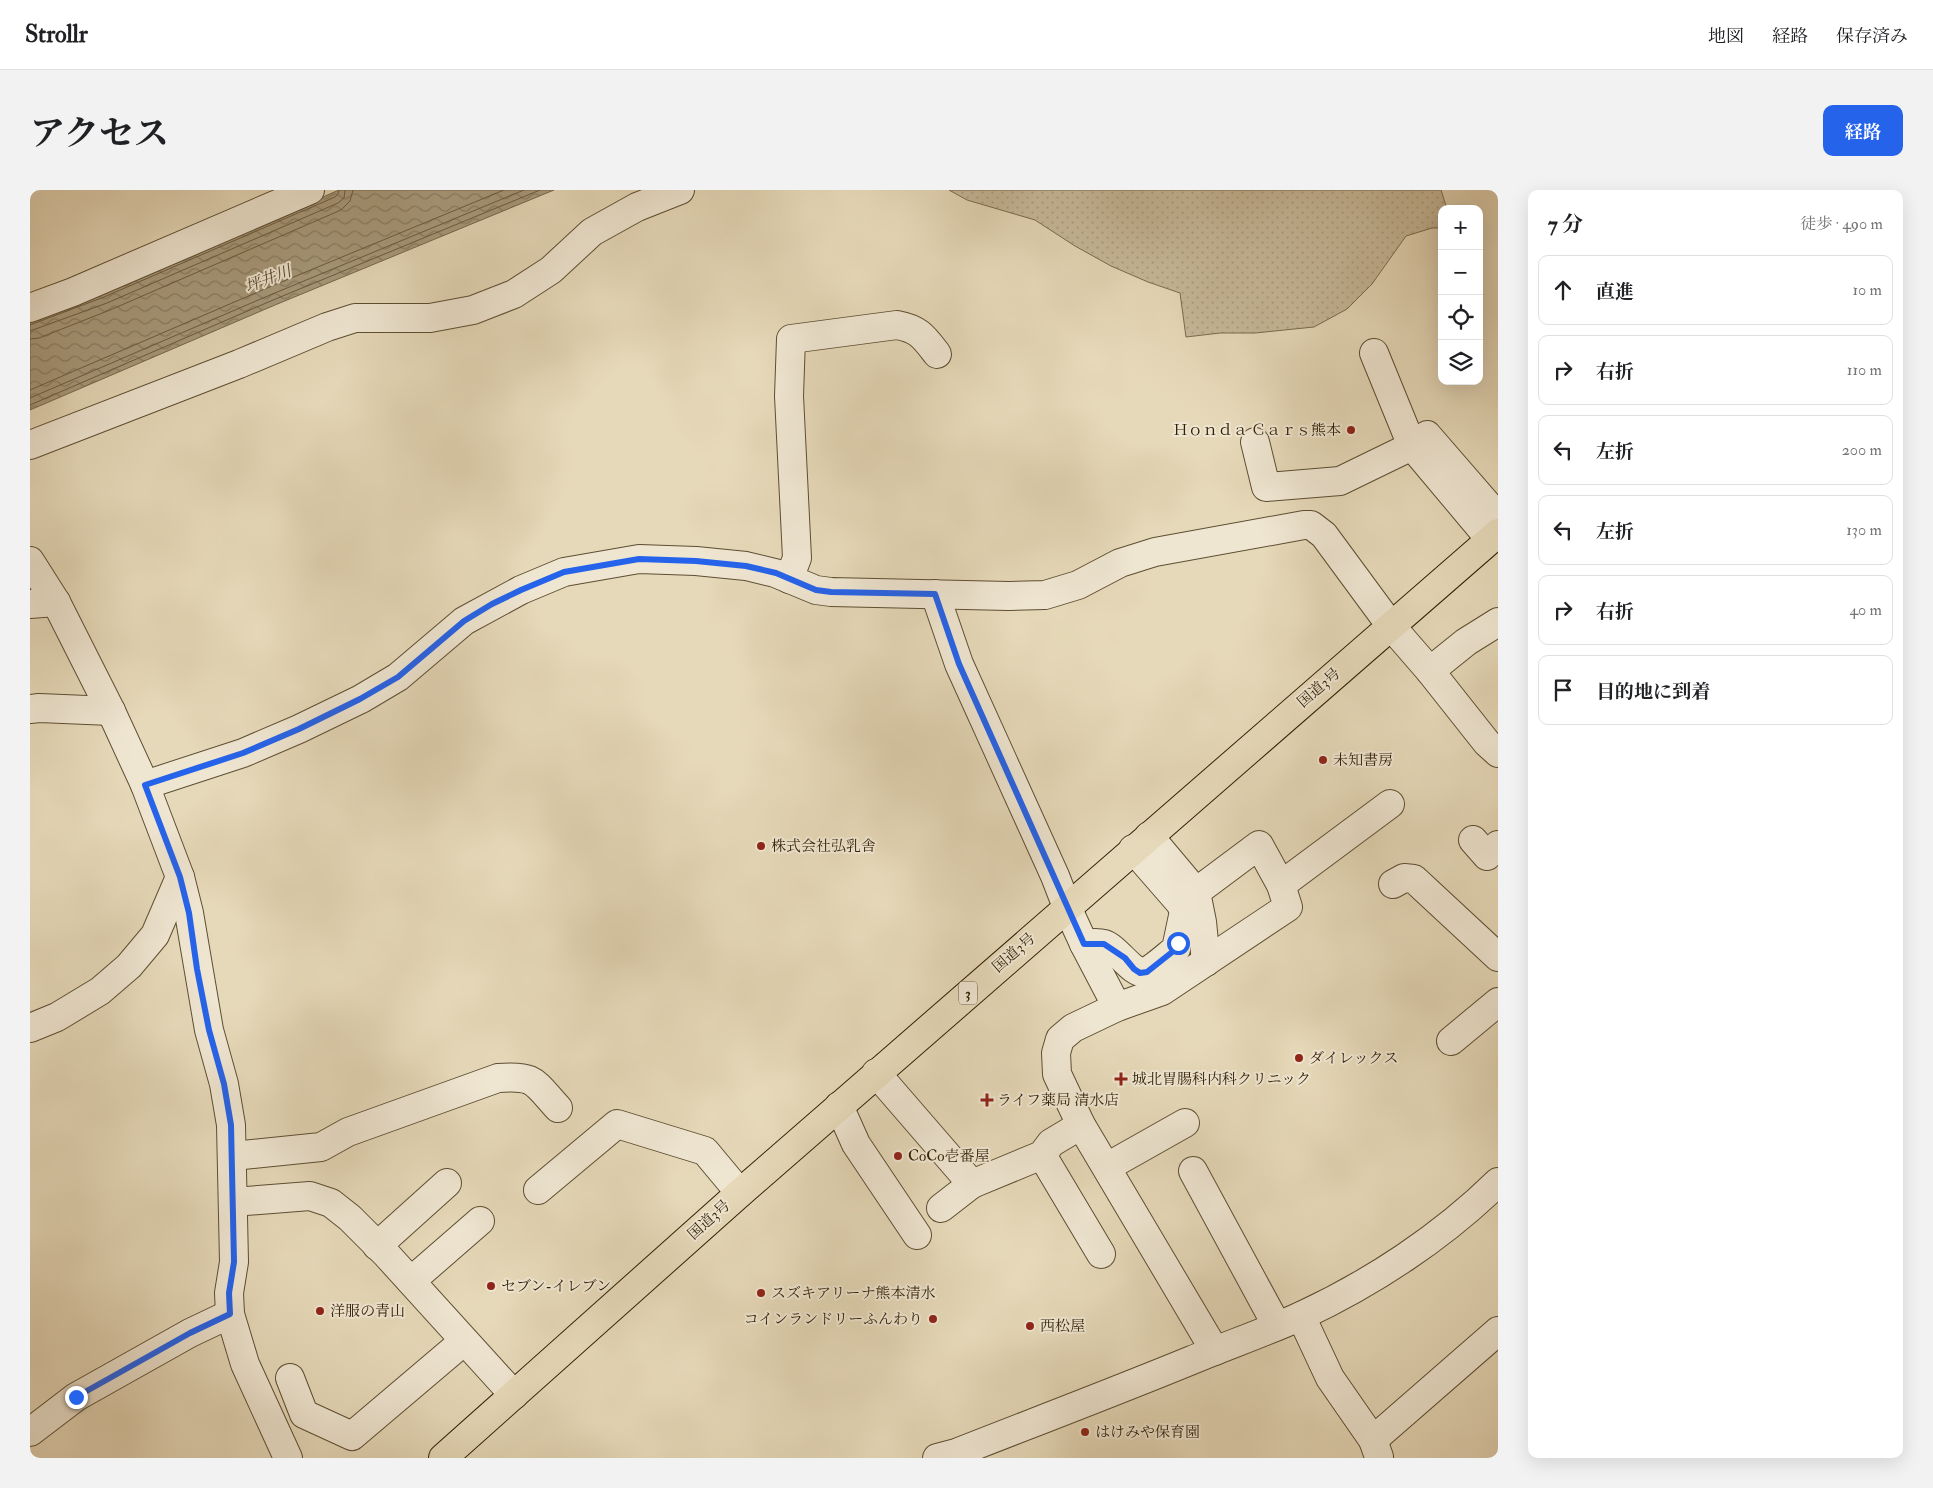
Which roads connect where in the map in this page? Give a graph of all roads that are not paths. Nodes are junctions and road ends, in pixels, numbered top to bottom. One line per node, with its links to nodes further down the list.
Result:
1 (310, 190): 3 (street)
2 (680, 190): 8 (street)
3 (277, 196): 4 (street)
4 (30, 308)
5 (1374, 352): 9 (street)
6 (936, 354): 14 (street)
7 (1255, 442): 10 (street)
8 (30, 445)
9 (1412, 446): 10 (street); 12 (street)
10 (1322, 483): 11 (street)
11 (1311, 525): 15 (street); 18 (street)
12 (1495, 529): 18 (highway, 国道3号 / 3)
13 (30, 561): 16 (street)
14 (789, 579): 15 (street); 23 (street)
15 (935, 594): 30 (street)
16 (43, 603): 21 (street)
17 (1498, 622): 19 (street)
18 (1391, 626): 19 (street); 25 (highway, 国道3号 / 3)
19 (1430, 672): 22 (street)
20 (30, 709): 21 (street)
21 (111, 711): 23 (street)
22 (1498, 753)
23 (145, 785): 26 (street)
24 (1390, 804): 28 (street)
25 (1141, 842): 29 (street); 30 (highway, 国道3号 / 3); 31 (street)
26 (180, 877): 36 (street); 44 (street)
27 (1393, 884): 32 (street)
28 (1281, 885): 29 (street); 33 (street)
29 (1196, 892): 33 (street)
30 (1067, 907): 31 (street); 38 (highway, 国道3号 / 3)
31 (1084, 944): 35 (street)
32 (1498, 958)
33 (1206, 962): 35 (street)
34 (1498, 1002): 37 (street)
35 (1117, 1007): 42 (street)
36 (30, 1028)
37 (1451, 1041)
38 (876, 1073): 39 (highway, 国道3号 / 3); 49 (street)
39 (839, 1106): 51 (highway, 国道3号 / 3); 55 (street)
40 (558, 1108): 44 (street)
41 (1185, 1123): 45 (street)
42 (1081, 1126): 43 (street); 45 (street)
43 (1042, 1155): 49 (street); 57 (street)
44 (233, 1156): 52 (street)
45 (1107, 1167): 63 (street)
46 (1193, 1171): 60 (street)
47 (1498, 1182): 60 (street)
48 (447, 1183): 56 (street)
49 (972, 1184): 53 (street)
50 (538, 1190): 51 (street)
51 (740, 1193): 65 (highway, 国道3号 / 3)
52 (233, 1202): 56 (street); 59 (street)
53 (941, 1208)
54 (480, 1221): 58 (street)
55 (917, 1235)
56 (377, 1246): 58 (street)
57 (1101, 1254)
58 (410, 1281): 62 (street)
59 (230, 1314): 66 (street); 68 (street)
60 (1289, 1321): 63 (street); 67 (street)
61 (1498, 1331): 67 (street)
62 (464, 1341): 64 (street); 65 (street)
63 (1215, 1351): 70 (street)
64 (290, 1378)
65 (514, 1395): 69 (highway, 国道3号 / 3)
66 (30, 1432)
67 (1376, 1449)
68 (288, 1458)
69 (443, 1458)
70 (937, 1458)

